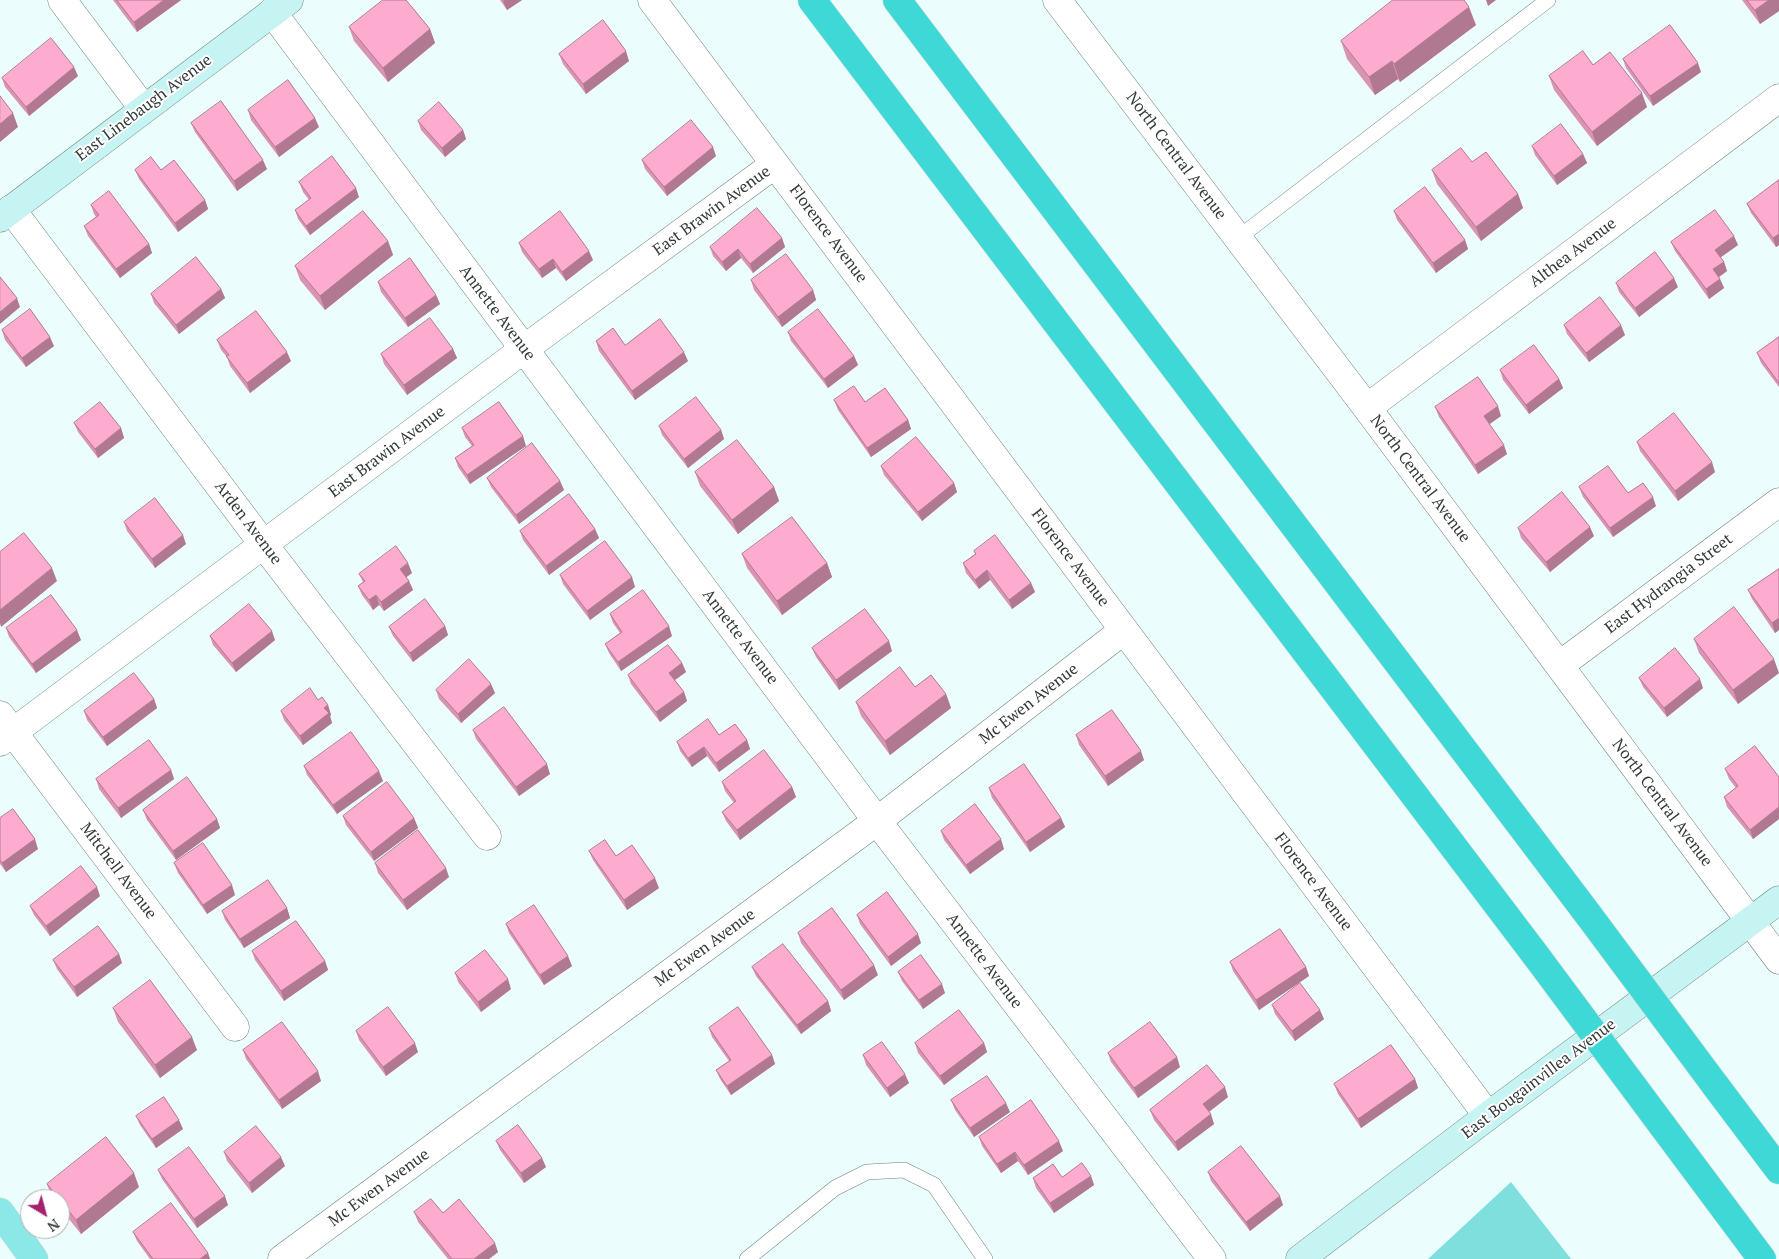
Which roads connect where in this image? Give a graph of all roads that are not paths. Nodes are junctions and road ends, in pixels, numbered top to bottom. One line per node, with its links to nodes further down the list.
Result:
1 (62, 0): 9 (street)
2 (652, 0): 10 (street, Florence Avenue)
3 (812, 0): 35 (highway, bridge)
4 (897, 0): 27 (highway, bridge)
5 (1058, 0): 12 (street, North Central Avenue)
6 (1548, 0): 12 (lane)
7 (281, 6): 9 (street, East Linebaugh Avenue); 13 (street, Annette Avenue)
8 (1779, 98): 14 (street, Althea Avenue)
9 (143, 108): 11 (street, East Linebaugh Avenue)
10 (775, 164): 13 (street, East Brawin Avenue); 17 (street, Florence Avenue)
11 (6, 213): 16 (street, Arden Avenue)
12 (1238, 238): 14 (street, North Central Avenue)
13 (524, 350): 16 (street, East Brawin Avenue); 20 (street, Annette Avenue)
14 (1367, 408): 18 (street, North Central Avenue)
15 (1779, 502): 18 (street, East Hydrangia Street)
16 (264, 545): 19 (street, East Brawin Avenue); 21 (street, Arden Avenue)
17 (1124, 630): 20 (street, Mc Ewen Avenue); 26 (street, Florence Avenue)
18 (1560, 665): 23 (street, North Central Avenue)
19 (4, 730): 25 (street, Mitchell Avenue)
20 (877, 821): 31 (street, Mc Ewen Avenue); 33 (street, Annette Avenue)
21 (487, 836)
22 (1779, 900): 23 (street, East Bougainvillea Avenue)
23 (1750, 921): 24 (street, North Central Avenue); 26 (street, East Bougainvillea Avenue)
24 (1779, 960)
25 (235, 1027)
26 (1488, 1116): 34 (street, East Bougainvillea Avenue)
27 (1779, 1170)
28 (2, 1218): 30 (main road)
29 (980, 1257): 32 (lane)
30 (34, 1259)
31 (282, 1259)
32 (747, 1259)
33 (1212, 1259)
34 (1300, 1259)
35 (1762, 1259)

